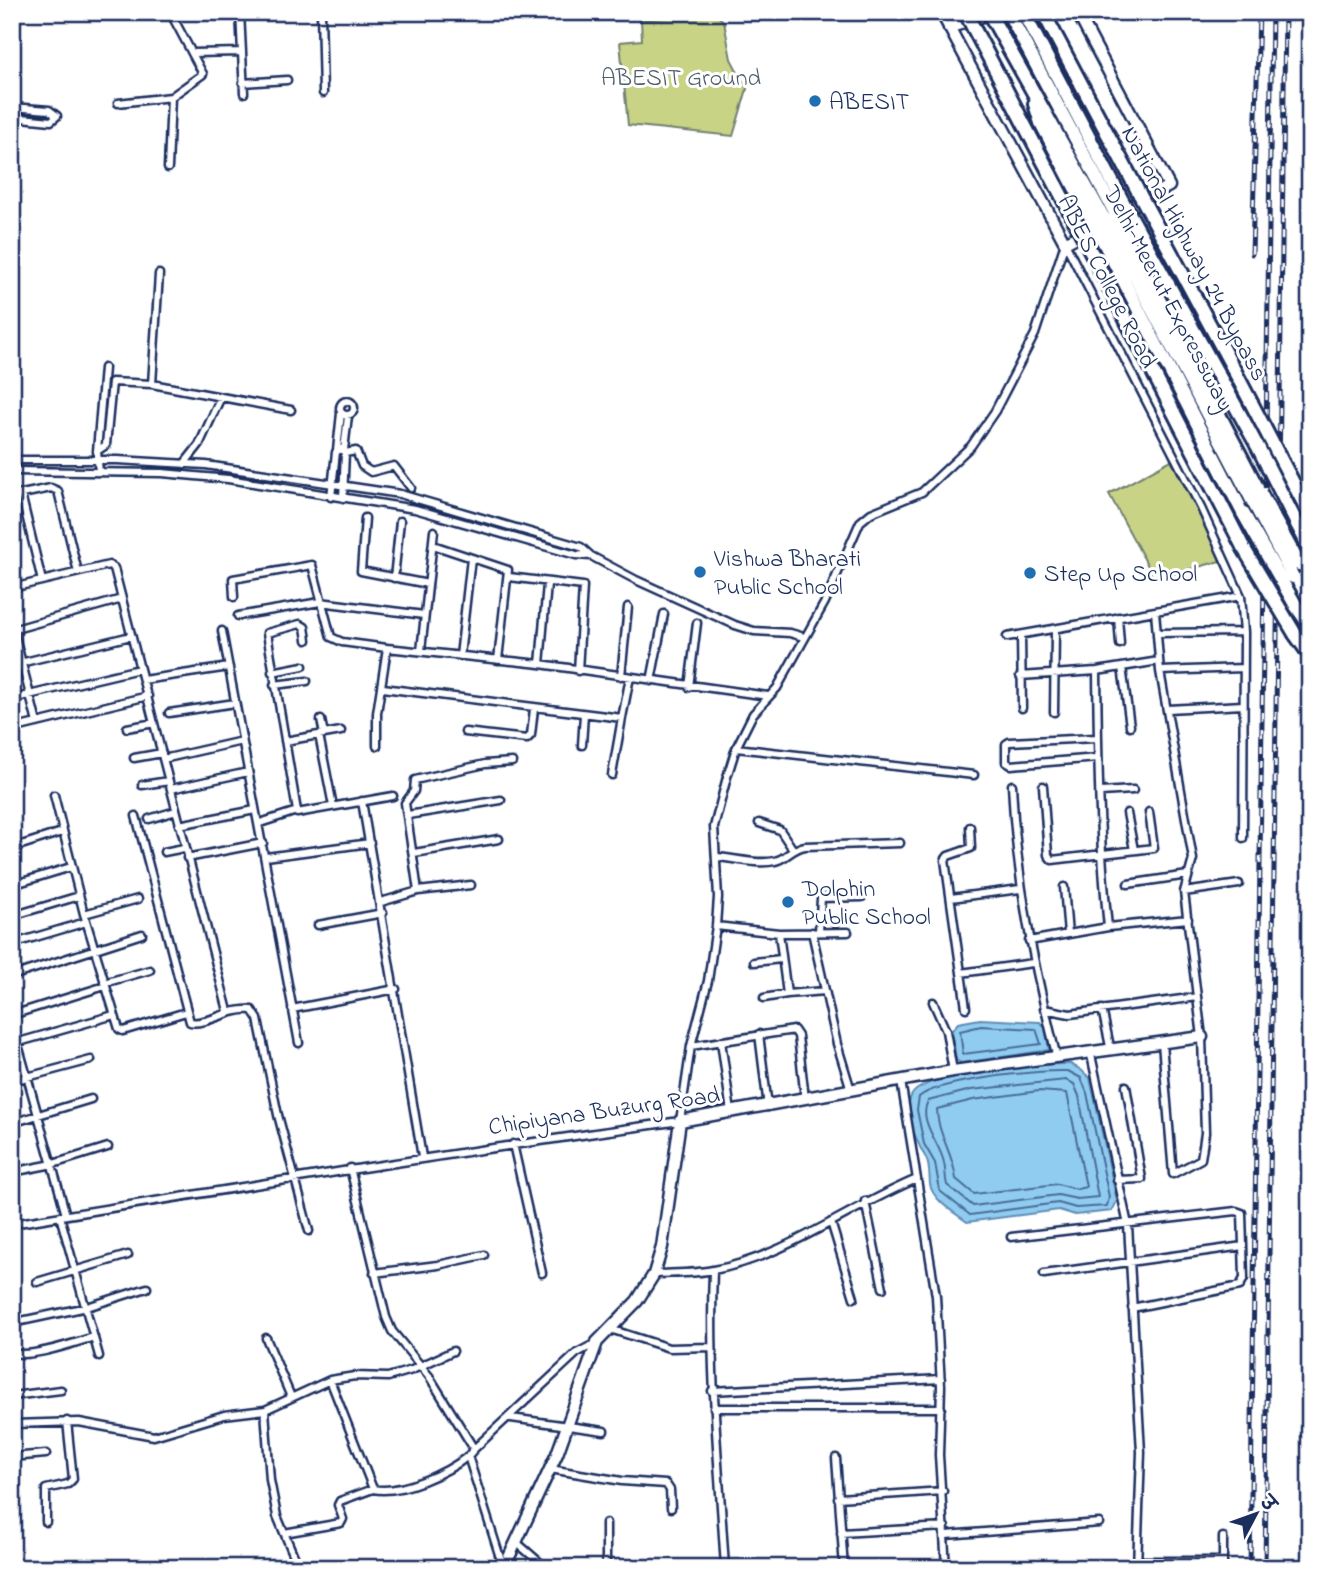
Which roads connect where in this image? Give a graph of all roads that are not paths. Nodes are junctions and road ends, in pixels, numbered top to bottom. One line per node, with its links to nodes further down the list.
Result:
1 (175, 12): 8 (street)
2 (240, 12): 14 (street)
3 (321, 12): 18 (street)
4 (941, 12): 12 (street, ABES College Road)
5 (1023, 12): 24 (highway)
6 (1042, 12): 49 (highway, National Highway 24 Bypass, bridge)
7 (1077, 12): 25 (street)
8 (170, 13): 13 (street)
9 (966, 13): 91 (highway, bridge)
10 (1009, 13): 24 (highway, Delhi-Meerut Expressway)
11 (992, 15): 12 (street); 24 (highway, Delhi-Meerut Expressway)
12 (949, 28): 25 (street, ABES College Road)
13 (193, 52): 14 (street); 19 (street)
14 (242, 52): 16 (street)
15 (288, 80): 16 (street)
16 (243, 83): 17 (street)
17 (244, 93)
18 (323, 93)
19 (171, 97): 20 (street); 23 (street)
20 (118, 103)
21 (12, 107): 22 (street)
22 (12, 117)
23 (168, 168)
24 (1111, 218): 47 (highway, Delhi-Meerut Expressway); 54 (highway, bridge); 77 (highway, bridge)
25 (1065, 243): 65 (street, ABES College Road); 85 (street)
26 (159, 274): 28 (street)
27 (104, 368): 32 (street)
28 (152, 384): 29 (street); 32 (street)
29 (221, 397): 30 (street); 36 (street)
30 (291, 410)
31 (344, 414): 33 (street)
32 (97, 451): 35 (street)
33 (342, 451): 41 (street); 42 (street); 43 (street)
34 (12, 460): 35 (street)
35 (100, 460): 36 (street); 39 (street)
36 (184, 464): 37 (street)
37 (206, 466): 40 (street); 41 (street)
38 (12, 471): 39 (street)
39 (99, 472): 40 (street)
40 (205, 476): 46 (street)
41 (332, 485): 42 (street); 46 (street)
42 (344, 487): 48 (street); 55 (street)
43 (411, 488)
44 (21, 494): 45 (street); 57 (street); 60 (street)
45 (12, 496)
46 (331, 497): 48 (street)
47 (1256, 497): 61 (highway, Delhi-Meerut Expressway, bridge); 69 (highway, Delhi-Meerut Expressway, bridge)
48 (343, 498): 55 (street)
49 (1310, 515)
50 (365, 518): 59 (street)
51 (400, 521): 59 (street)
52 (434, 531): 53 (street)
53 (433, 545): 56 (street); 62 (street)
54 (1310, 549)
55 (591, 556): 85 (street)
56 (471, 558): 58 (street); 92 (street)
57 (78, 572): 60 (street); 67 (street)
58 (509, 577): 63 (street); 93 (street)
59 (394, 578): 62 (street)
60 (42, 580): 64 (street)
61 (1310, 580)
62 (428, 584): 73 (street)
63 (547, 584): 96 (street); 103 (street)
64 (12, 588)
65 (1241, 596): 71 (street); 81 (street, ABES College Road)
66 (234, 597): 68 (street)
67 (122, 599): 78 (street); 84 (street)
68 (320, 602): 73 (street); 74 (street); 89 (street)
69 (1310, 604)
70 (628, 607): 108 (street)
71 (1155, 611): 75 (street); 82 (street)
72 (664, 614): 113 (street)
73 (424, 615): 90 (street)
74 (238, 616)
75 (1118, 617): 80 (street); 88 (street)
76 (698, 624): 115 (street)
77 (1310, 626)
78 (13, 628): 95 (street)
79 (222, 631): 99 (street)
80 (1055, 631): 83 (street); 107 (street)
81 (1244, 632): 82 (street); 101 (street, ABES College Road)
82 (1157, 633): 94 (street)
83 (1020, 635): 86 (street); 109 (street)
84 (131, 636): 95 (street); 102 (street)
85 (804, 637): 119 (street)
86 (1007, 637)
87 (307, 640): 106 (street)
88 (1120, 644)
89 (387, 648): 90 (street); 116 (street)
90 (421, 651): 92 (street)
91 (1310, 655)
92 (460, 656): 93 (street)
93 (498, 660): 96 (street)
94 (1159, 661): 100 (street); 105 (street)
95 (22, 663): 97 (street); 117 (street)
96 (540, 664): 103 (street)
97 (12, 665)
98 (303, 666): 106 (street)
99 (229, 667): 111 (street); 121 (street)
100 (1122, 667): 104 (street); 133 (street)
101 (1243, 668): 105 (street); 122 (street, ABES College Road)
102 (139, 669): 111 (street); 117 (street)
103 (578, 671): 108 (street)
104 (1097, 671): 107 (street); 139 (street)
105 (1160, 671): 125 (street)
106 (272, 672): 114 (street)
107 (1054, 674): 109 (street); 126 (street)
108 (621, 676): 110 (street)
109 (1020, 676): 123 (street)
110 (630, 677): 113 (street); 129 (street)
111 (143, 680): 118 (street)
112 (307, 681): 114 (street)
113 (651, 681): 115 (street)
114 (274, 685): 142 (street)
115 (689, 687): 119 (street)
116 (383, 688): 124 (street); 144 (street)
117 (30, 695): 120 (street); 131 (street)
118 (148, 696): 131 (street); 132 (street)
119 (768, 696): 145 (street)
120 (12, 699)
121 (235, 703): 127 (street); 141 (street)
122 (1243, 705): 125 (street); 179 (street, ABES College Road)
123 (1022, 708)
124 (534, 709): 128 (street); 137 (street)
125 (1168, 709): 195 (street)
126 (1054, 712)
127 (169, 713)
128 (584, 714): 129 (street); 143 (street)
129 (621, 719): 152 (street)
130 (321, 720): 138 (street)
131 (37, 723): 135 (street)
132 (154, 723): 134 (street); 146 (street)
133 (1130, 726)
134 (127, 728)
135 (12, 729)
136 (341, 731): 138 (street)
137 (465, 732)
138 (321, 734): 142 (street); 165 (street)
139 (1096, 738): 149 (street); 149 (street)
140 (1310, 739): 147 (street)
141 (242, 741): 146 (street); 151 (street)
142 (285, 741): 169 (street)
143 (582, 745)
144 (377, 746)
145 (736, 748): 153 (street); 192 (street)
146 (163, 756): 148 (street); 154 (street)
147 (1310, 756)
148 (134, 758)
149 (1098, 758): 160 (street)
150 (512, 762): 171 (street)
151 (248, 772): 158 (street); 166 (street)
152 (612, 775)
153 (974, 775)
154 (169, 781): 155 (street); 158 (street)
155 (142, 785)
156 (1012, 785): 201 (street)
157 (1043, 786): 190 (street)
158 (171, 789): 167 (street)
159 (1133, 790): 160 (street)
160 (1101, 792): 190 (street)
161 (54, 795): 178 (street)
162 (393, 796): 164 (street)
163 (501, 800): 171 (street)
164 (362, 801): 165 (street); 183 (street)
165 (333, 806): 169 (street)
166 (256, 810): 174 (street); 176 (street)
167 (176, 811): 173 (street); 176 (street)
168 (1149, 812): 187 (street)
169 (297, 813): 174 (street)
170 (1127, 813): 187 (street)
171 (408, 815): 189 (street)
172 (136, 817): 242 (street)
173 (149, 819)
174 (260, 823): 182 (street)
175 (759, 823): 186 (street)
176 (179, 825): 185 (street)
177 (970, 827): 206 (street)
178 (62, 832): 184 (street); 194 (street)
179 (1243, 838)
180 (499, 839): 189 (street)
181 (900, 842): 186 (street)
182 (263, 843): 191 (street); 193 (street)
183 (370, 843): 191 (street); 208 (street)
184 (12, 848)
185 (184, 848): 188 (street); 193 (street)
186 (792, 848): 192 (street)
187 (1134, 850): 190 (street)
188 (164, 852)
189 (414, 853): 202 (street)
190 (1100, 853): 215 (street)
191 (265, 857): 238 (street)
192 (716, 857): 214 (street)
193 (187, 858): 241 (street)
194 (71, 867): 198 (street); 204 (street)
195 (1188, 875): 196 (street); 203 (street)
196 (1128, 884)
197 (1239, 884): 203 (street)
198 (12, 885)
199 (471, 885): 202 (street)
200 (1064, 887): 220 (street)
201 (1020, 889): 206 (street); 221 (street)
202 (418, 891): 208 (street)
203 (1184, 892): 212 (street)
204 (79, 896): 210 (street); 211 (street)
205 (862, 897): 216 (street)
206 (951, 898): 228 (street)
207 (138, 900): 211 (street)
208 (381, 902): 209 (street)
209 (383, 914): 213 (street); 231 (street)
210 (12, 916)
211 (85, 918): 222 (street); 223 (street)
212 (1188, 919): 215 (street); 234 (street)
213 (318, 925)
214 (716, 926): 218 (street); 252 (street)
215 (1108, 927): 220 (street)
216 (816, 932): 217 (street); 218 (street); 232 (street)
217 (848, 932)
218 (779, 933): 224 (street)
219 (142, 934): 223 (street)
220 (1068, 934): 221 (street)
221 (1029, 942): 226 (street)
222 (12, 944)
223 (94, 948): 229 (street); 230 (street)
224 (781, 959): 225 (street); 233 (street)
225 (754, 962)
226 (1033, 963): 228 (street); 239 (street)
227 (150, 970): 230 (street)
228 (961, 973): 237 (street)
229 (12, 976)
230 (105, 984): 243 (street); 244 (street)
231 (396, 989): 238 (street); 272 (street)
232 (825, 991): 233 (street); 262 (street)
233 (787, 994): 235 (street)
234 (1197, 997): 240 (street); 247 (street)
235 (764, 998)
236 (933, 1002): 257 (street)
237 (966, 1008)
238 (292, 1009): 251 (street)
239 (1045, 1009): 240 (street); 255 (street)
240 (1102, 1009): 253 (street)
241 (228, 1011): 242 (street); 276 (street)
242 (186, 1012): 244 (street)
243 (12, 1014)
244 (114, 1015): 250 (street)
245 (12, 1023): 250 (street)
246 (759, 1034): 248 (street); 264 (street); 265 (street)
247 (1202, 1037): 249 (street, Chipiyana Buzurg Road); 249 (street)
248 (721, 1041): 252 (street); 266 (street)
249 (1162, 1043): 253 (street, Chipiyana Buzurg Road)
250 (15, 1044): 258 (street)
251 (299, 1044)
252 (691, 1046): 268 (street)
253 (1111, 1051): 254 (street, Chipiyana Buzurg Road)
254 (1091, 1055): 255 (street, Chipiyana Buzurg Road); 278 (street)
255 (1057, 1058): 257 (street, Chipiyana Buzurg Road)
256 (91, 1060): 258 (street)
257 (953, 1071): 260 (street, Chipiyana Buzurg Road)
258 (29, 1076): 259 (street); 267 (street)
259 (12, 1081)
260 (901, 1081): 262 (street, Chipiyana Buzurg Road); 277 (street)
261 (1126, 1086): 278 (street)
262 (851, 1090): 264 (street, Chipiyana Buzurg Road)
263 (91, 1099): 267 (street)
264 (805, 1099): 265 (street, Chipiyana Buzurg Road)
265 (768, 1107): 266 (street, Chipiyana Buzurg Road)
266 (731, 1113): 268 (street, Chipiyana Buzurg Road)
267 (40, 1115): 269 (street); 273 (street)
268 (680, 1121): 270 (street, Chipiyana Buzurg Road); 294 (street)
269 (12, 1123)
270 (513, 1144): 272 (street, Chipiyana Buzurg Road); 293 (street)
271 (108, 1147): 273 (street)
272 (422, 1157): 274 (street, Chipiyana Buzurg Road)
273 (53, 1164): 275 (street); 280 (street)
274 (350, 1168): 276 (street, Chipiyana Buzurg Road); 292 (street)
275 (12, 1172)
276 (293, 1177): 280 (street, Chipiyana Buzurg Road); 284 (street)
277 (917, 1179): 279 (street); 312 (street)
278 (1117, 1180): 283 (street)
279 (865, 1201): 281 (street); 298 (street)
280 (63, 1215): 282 (street, Chipiyana Buzurg Road); 291 (street)
281 (831, 1222): 290 (street); 299 (street)
282 (12, 1224)
283 (1128, 1225): 285 (street); 286 (street); 289 (street)
284 (309, 1231)
285 (1011, 1237)
286 (1243, 1246): 289 (street); 301 (street)
287 (128, 1255): 291 (street)
288 (484, 1255): 292 (street)
289 (1129, 1261): 295 (street); 301 (street)
290 (713, 1270): 294 (street); 307 (street)
291 (77, 1272): 296 (street); 300 (street)
292 (374, 1273): 311 (street)
293 (542, 1273)
294 (654, 1274): 303 (street)
295 (1044, 1274)
296 (37, 1282)
297 (147, 1288): 300 (street)
298 (883, 1288)
299 (854, 1298)
300 (87, 1307): 302 (street); 304 (street)
301 (1132, 1308): 344 (street)
302 (12, 1323)
303 (610, 1329): 306 (street); 307 (street)
304 (94, 1337): 309 (street); 310 (street)
305 (266, 1338): 317 (street)
306 (597, 1342): 321 (street); 324 (street)
307 (711, 1348): 315 (street)
308 (453, 1351): 311 (street)
309 (12, 1352)
310 (99, 1356)
311 (421, 1367): 313 (street); 326 (street)
312 (941, 1379): 315 (street); 319 (street)
313 (330, 1380): 317 (street); 332 (street)
314 (61, 1390): 316 (street)
315 (712, 1391): 318 (street)
316 (12, 1396)
317 (291, 1397): 320 (street)
318 (714, 1408): 319 (street); 350 (street)
319 (941, 1408): 333 (street)
320 (265, 1410): 322 (street); 340 (street)
321 (511, 1418): 324 (street); 326 (street)
322 (67, 1421): 323 (street); 336 (street)
323 (12, 1424)
324 (568, 1427): 325 (street); 331 (street)
325 (604, 1431)
326 (474, 1449): 328 (street)
327 (46, 1454): 329 (street)
328 (468, 1456): 332 (street); 347 (street)
329 (12, 1457)
330 (836, 1458): 334 (street)
331 (550, 1469): 335 (street); 343 (street)
332 (373, 1489): 340 (street)
333 (943, 1491): 334 (street); 339 (street)
334 (838, 1498): 341 (street)
335 (671, 1508)
336 (46, 1522)
337 (1099, 1522): 339 (street)
338 (606, 1523): 349 (street)
339 (946, 1531): 341 (street); 352 (street)
340 (284, 1533): 346 (street)
341 (841, 1533): 351 (street)
342 (1223, 1537): 345 (street)
343 (515, 1541): 347 (street); 348 (street)
344 (1138, 1564): 345 (street)
345 (1223, 1564)
346 (299, 1568)
347 (504, 1568)
348 (546, 1568)
349 (606, 1568)
350 (724, 1568)
351 (844, 1568)
352 (946, 1568)

